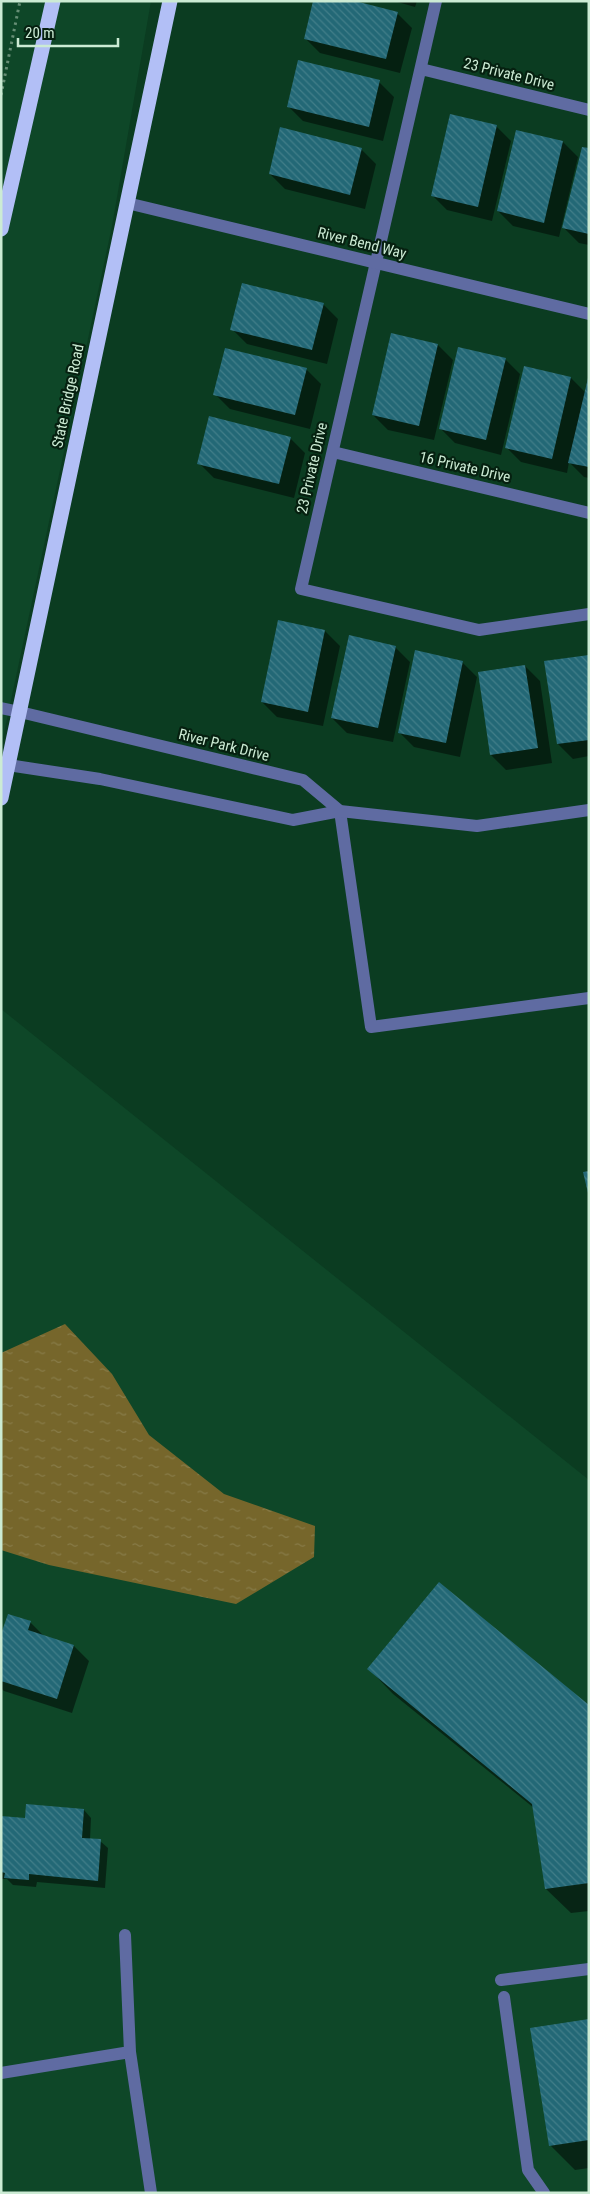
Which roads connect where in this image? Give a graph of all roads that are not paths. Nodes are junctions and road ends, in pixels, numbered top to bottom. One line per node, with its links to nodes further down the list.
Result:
1 (54, 1): 7 (highway)
2 (170, 1): 6 (highway, State Bridge Road)
3 (436, 1): 4 (street, 23 Private Drive)
4 (421, 70): 5 (street, 23 Private Drive); 8 (street, 23 Private Drive)
5 (589, 110)
6 (127, 204): 8 (street, River Bend Way); 14 (highway, State Bridge Road)
7 (1, 229)
8 (376, 263): 9 (street, River Bend Way); 10 (street, 23 Private Drive)
9 (589, 314)
10 (333, 452): 11 (street, 16 Private Drive); 12 (street, 23 Private Drive)
11 (589, 513)
12 (589, 614)
13 (1, 708): 14 (street, River Park Drive)
14 (20, 712): 15 (highway, State Bridge Road); 18 (street, River Park Drive)
15 (5, 764): 16 (highway, State Bridge Road); 18 (street)
16 (1, 798)
17 (589, 810): 18 (street)
18 (340, 811): 19 (street)
19 (589, 998)
20 (126, 1935): 24 (street)
21 (589, 1969): 22 (street)
22 (501, 1980)
23 (504, 1997): 27 (street)
24 (130, 2052): 25 (street); 26 (street)
25 (1, 2073)
26 (151, 2193)
27 (544, 2193)

